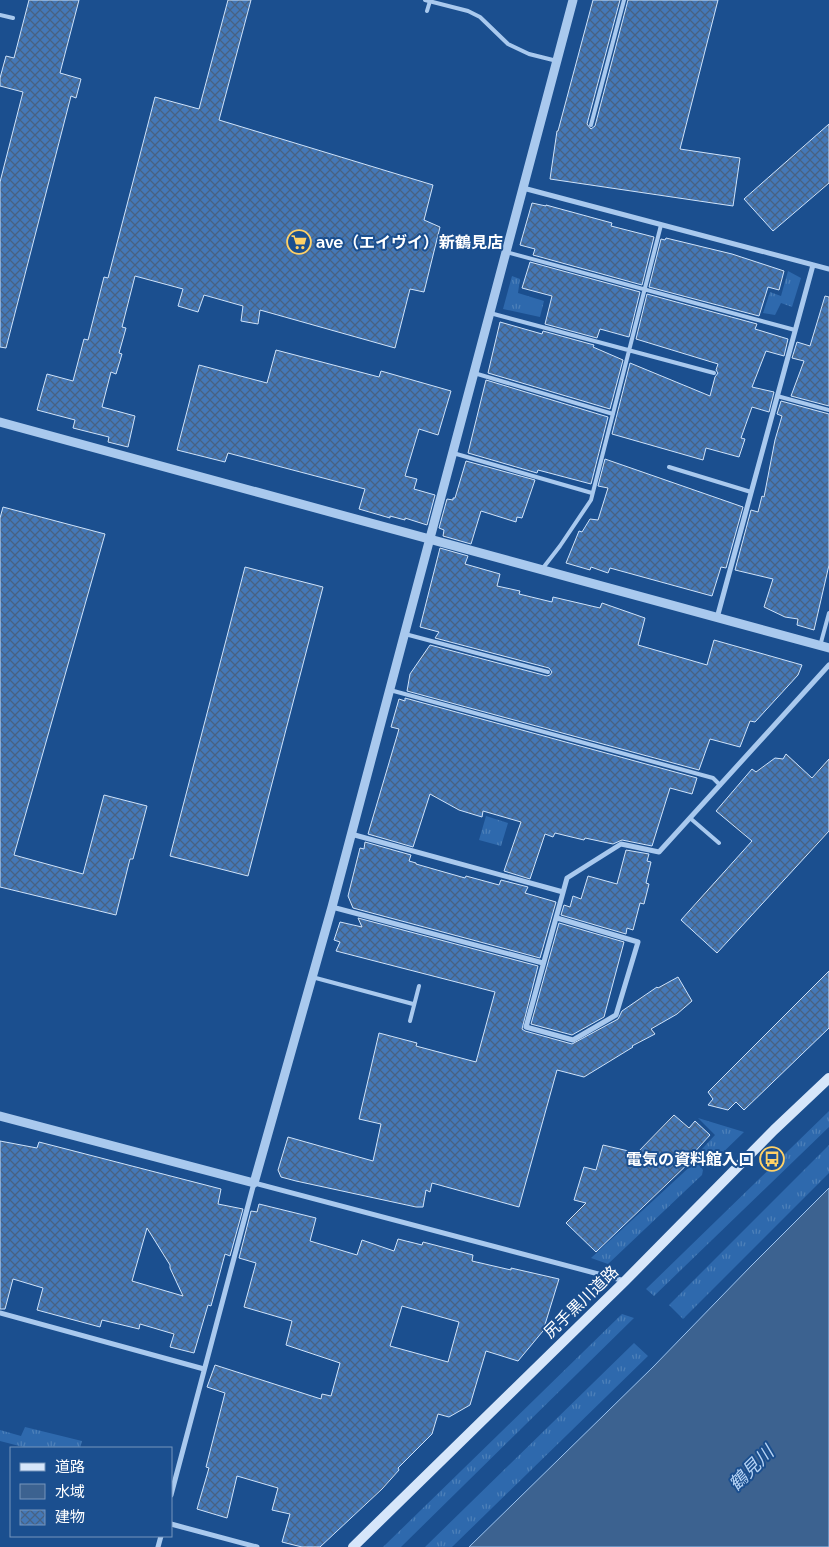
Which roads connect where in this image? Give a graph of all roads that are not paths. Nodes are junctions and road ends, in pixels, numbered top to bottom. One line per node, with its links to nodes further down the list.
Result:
1 (573, 0): 7 (street)
2 (624, 0): 8 (lane)
3 (427, 1): 4 (lane); 7 (lane)
4 (427, 11)
5 (0, 15): 6 (lane)
6 (12, 18)
7 (557, 62): 9 (street)
8 (591, 126)
9 (523, 188): 10 (street); 11 (street)
10 (661, 225): 12 (street); 14 (lane)
11 (506, 252): 14 (lane); 15 (street)
12 (813, 265): 13 (street); 16 (street)
13 (829, 269)
14 (645, 289): 16 (lane); 17 (lane)
15 (490, 313): 17 (lane); 18 (street)
16 (795, 330): 20 (street)
17 (629, 350): 19 (lane); 22 (lane)
18 (474, 372): 22 (lane); 24 (street)
19 (714, 373)
20 (777, 396): 21 (lane); 26 (street)
21 (829, 410)
22 (613, 414): 27 (lane)
23 (0, 422): 28 (street)
24 (453, 453): 27 (lane); 28 (street)
25 (669, 467): 26 (lane)
26 (751, 492): 31 (street)
27 (592, 493): 29 (lane)
28 (430, 539): 29 (street); 32 (street)
29 (542, 570): 31 (street)
30 (829, 613): 33 (lane)
31 (717, 618): 33 (street)
32 (405, 634): 35 (lane); 36 (street)
33 (825, 647)
34 (829, 665): 37 (street)
35 (548, 672)
36 (390, 690): 37 (lane); 39 (street)
37 (720, 786): 38 (street)
38 (690, 818): 40 (lane); 41 (street)
39 (351, 834): 41 (street); 42 (street)
40 (719, 842)
41 (563, 892): 43 (street)
42 (332, 908): 44 (street); 45 (street)
43 (557, 918): 44 (street); 44 (street)
44 (544, 963)
45 (312, 978): 47 (lane); 51 (street)
46 (419, 986): 47 (lane)
47 (413, 1004): 48 (lane)
48 (410, 1021)
49 (829, 1078): 52 (main road, 尻手黒川道路)
50 (0, 1116): 51 (street)
51 (254, 1183): 52 (street); 54 (street)
52 (625, 1281): 58 (main road, 尻手黒川道路)
53 (0, 1313): 54 (street)
54 (204, 1369): 55 (street)
55 (172, 1491)
56 (172, 1524): 57 (street)
57 (257, 1547)
58 (353, 1547)

